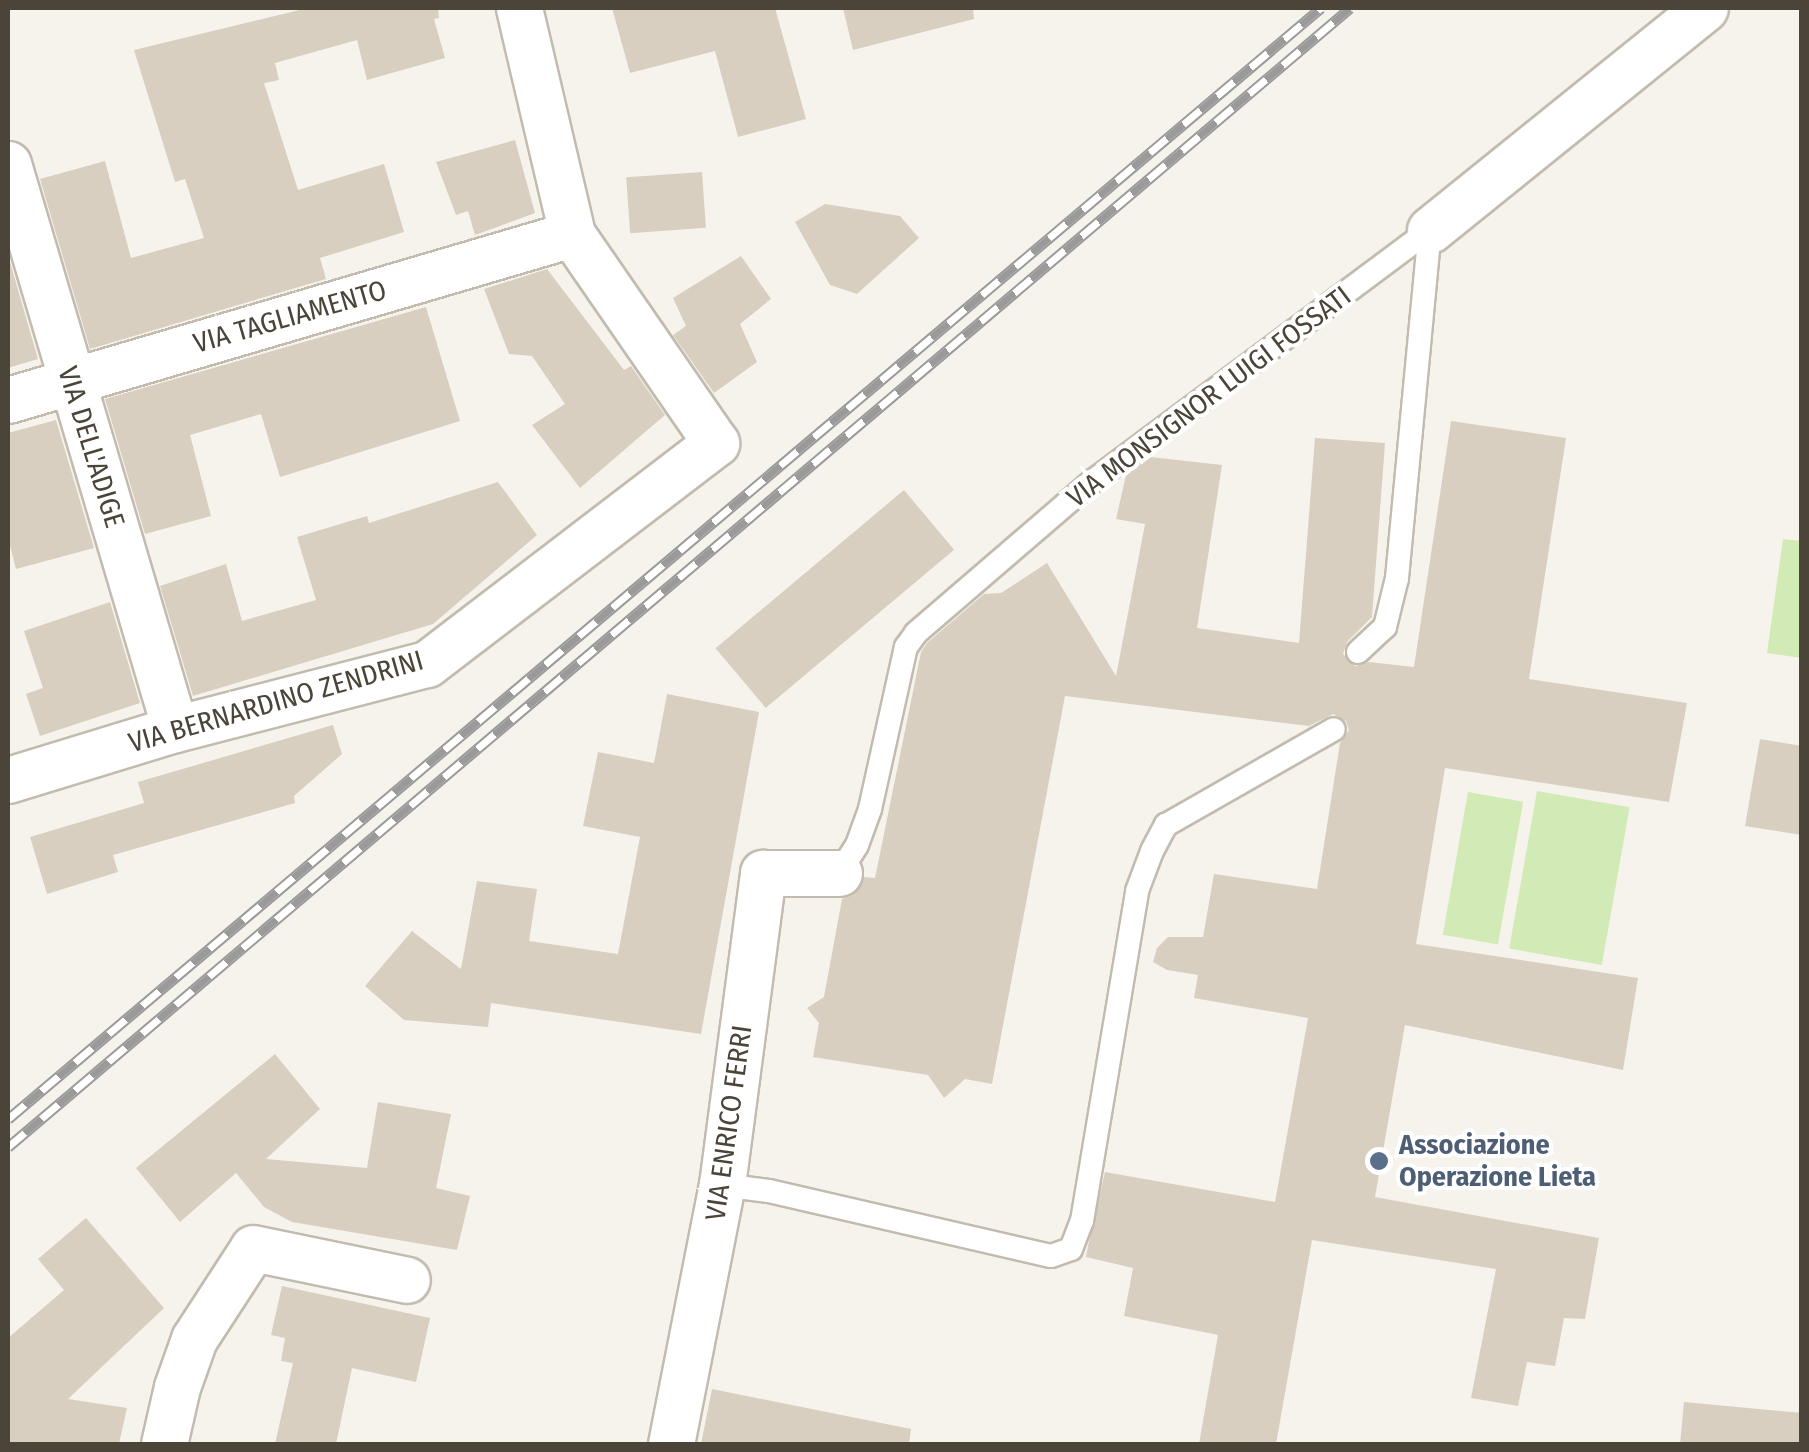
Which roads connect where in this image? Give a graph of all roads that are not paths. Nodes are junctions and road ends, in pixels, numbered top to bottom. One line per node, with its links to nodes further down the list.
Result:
1 (519, 8): 5 (street)
2 (1706, 8): 4 (street, VIA MONSIGNOR LUIGI FOSSATI)
3 (8, 164): 6 (street, VIA DELL'ADIGE)
4 (1430, 230): 8 (lane); 12 (lane, VIA MONSIGNOR LUIGI FOSSATI)
5 (572, 234): 6 (street, VIA TAGLIAMENTO); 10 (street, VIA BERNARDINO ZENDRINI)
6 (72, 382): 7 (street, VIA TAGLIAMENTO); 10 (street, VIA DELL'ADIGE)
7 (8, 400)
8 (1358, 652)
9 (1334, 729): 13 (lane)
10 (175, 730): 11 (street, VIA BERNARDINO ZENDRINI)
11 (8, 780)
12 (838, 873): 13 (street, VIA ENRICO FERRI)
13 (722, 1185): 16 (street, VIA ENRICO FERRI)
14 (408, 1280): 15 (street)
15 (164, 1444)
16 (671, 1444)

